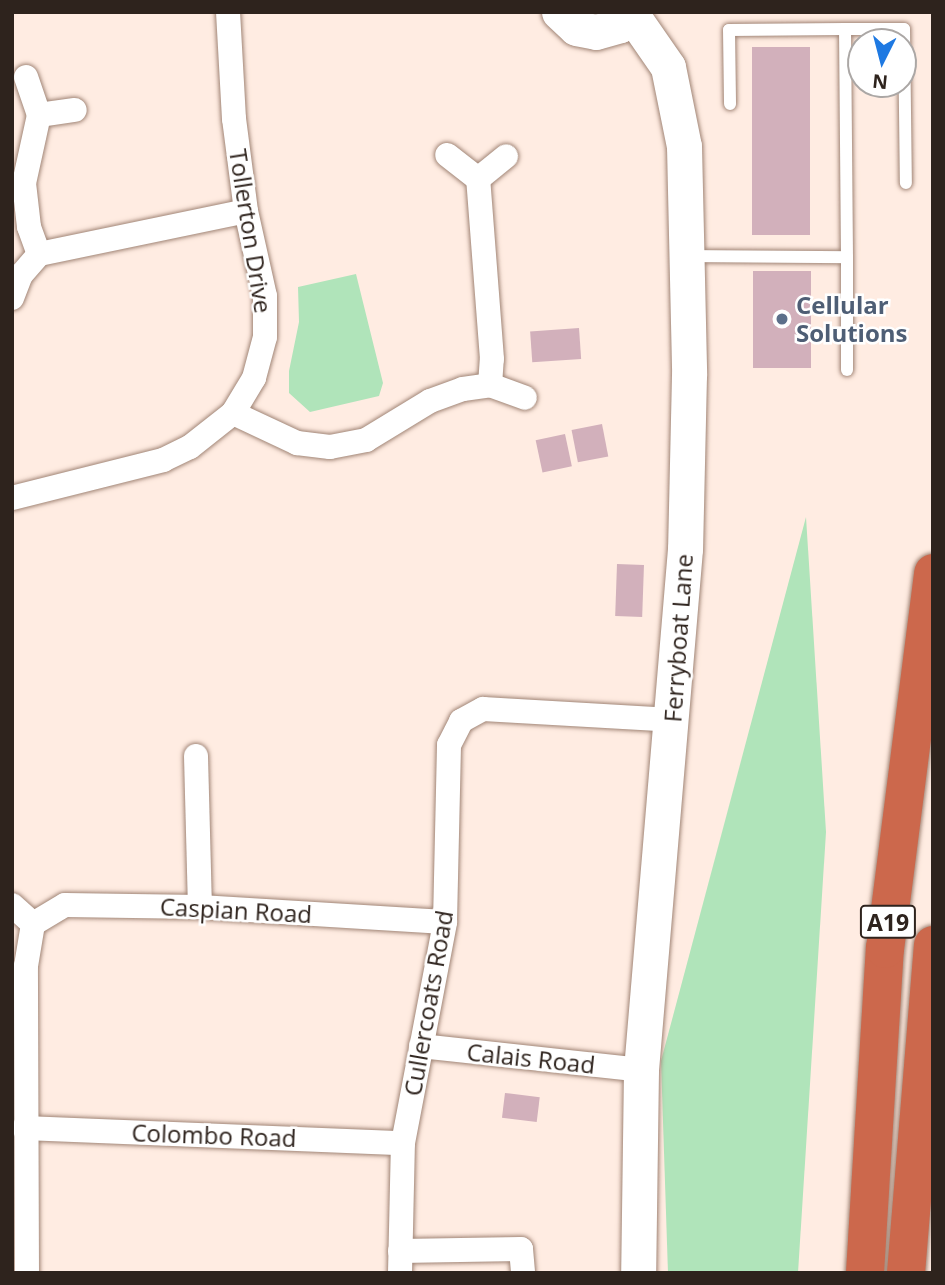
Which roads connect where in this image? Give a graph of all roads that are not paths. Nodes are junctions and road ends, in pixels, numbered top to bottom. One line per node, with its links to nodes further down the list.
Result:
1 (228, 12): 13 (street, Tollerton Drive)
2 (559, 12): 3 (street)
3 (632, 13): 15 (street, Ferryboat Lane)
4 (845, 29): 6 (lane); 12 (lane); 16 (lane)
5 (26, 77): 8 (street)
6 (730, 104)
7 (75, 110): 8 (street)
8 (38, 115): 14 (street)
9 (447, 155): 11 (street)
10 (506, 156): 11 (street)
11 (478, 179): 19 (street)
12 (906, 183)
13 (246, 211): 14 (street); 21 (street, Tollerton Drive)
14 (39, 254): 17 (street)
15 (684, 256): 16 (lane); 24 (street, Ferryboat Lane)
16 (847, 257): 18 (lane)
17 (12, 298)
18 (847, 370)
19 (490, 385): 20 (street); 21 (street)
20 (525, 398)
21 (233, 413): 22 (street, Tollerton Drive)
22 (12, 498)
23 (933, 573): 39 (highway, A19)
24 (672, 720): 28 (street, Cullercoats Road); 32 (street, Ferryboat Lane)
25 (195, 756): 27 (street)
26 (12, 905): 29 (street)
27 (200, 907): 28 (street, Caspian Road); 29 (street, Caspian Road)
28 (445, 922): 31 (street, Cullercoats Road)
29 (33, 924): 33 (street)
30 (933, 945): 40 (highway, A19)
31 (421, 1046): 32 (street, Calais Road); 34 (street, Cullercoats Road)
32 (642, 1070): 38 (street, Ferryboat Lane)
33 (24, 1128): 34 (street, Colombo Road); 36 (street)
34 (403, 1143): 35 (street, Cullercoats Road)
35 (400, 1262): 37 (street, Cullercoats Road)
36 (27, 1273)
37 (523, 1273)
38 (638, 1273)
39 (865, 1273)
40 (906, 1273)

